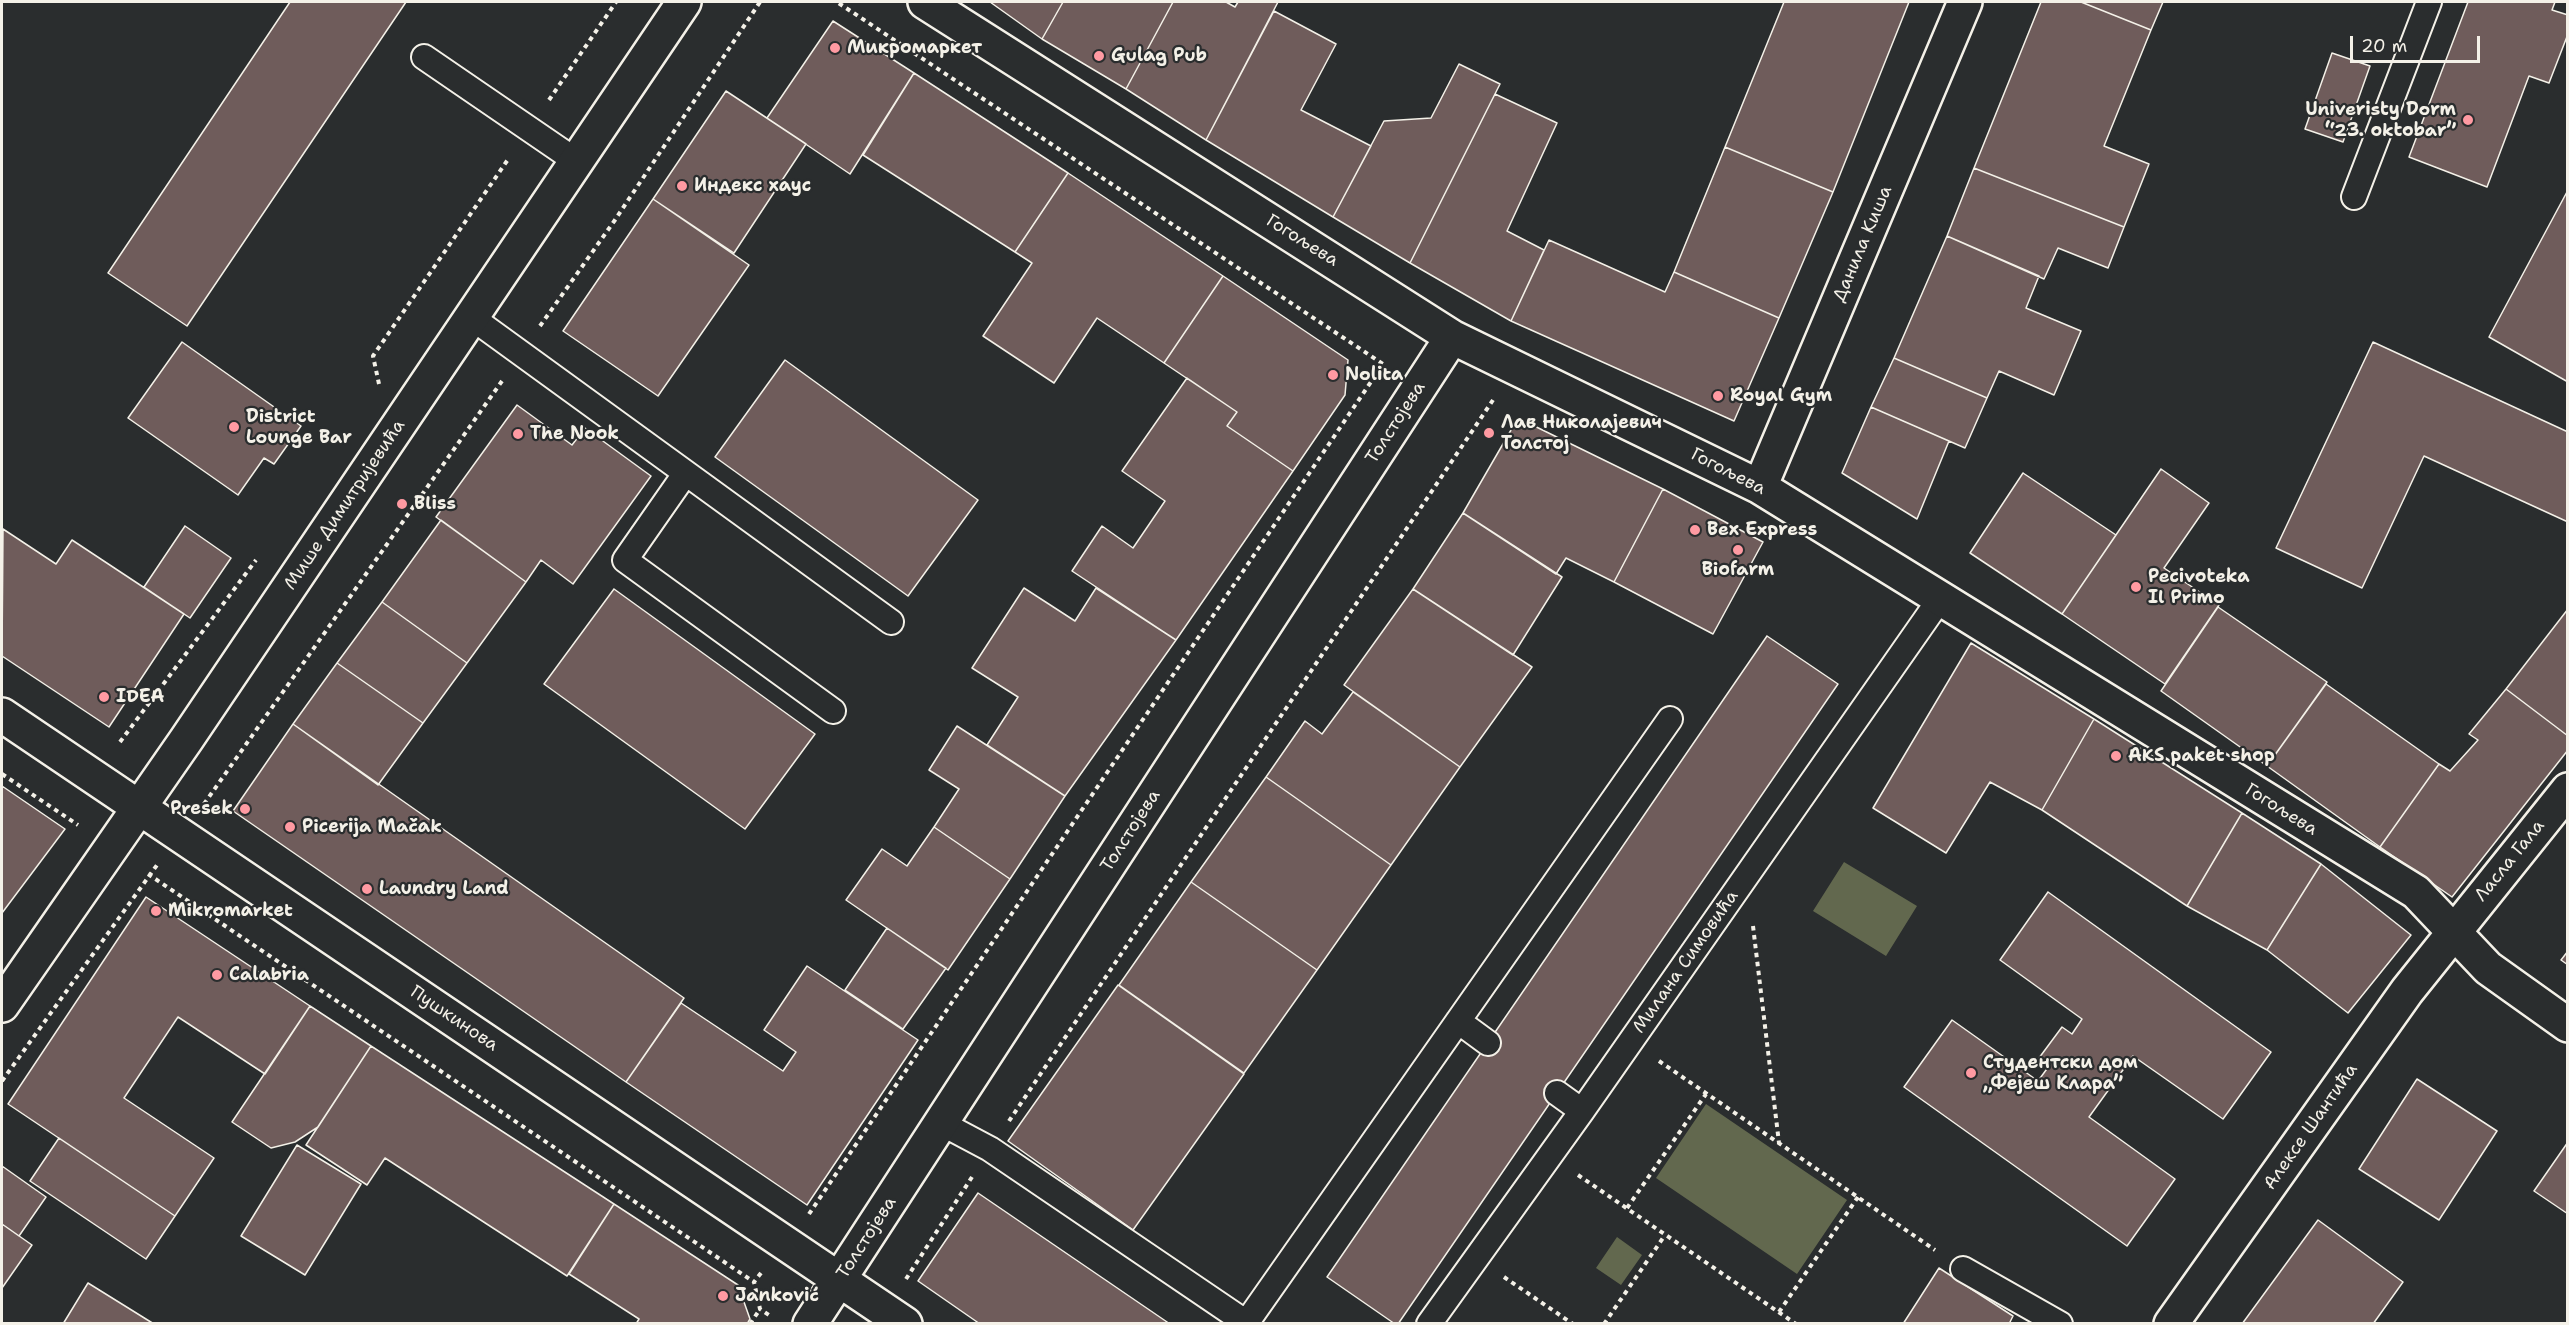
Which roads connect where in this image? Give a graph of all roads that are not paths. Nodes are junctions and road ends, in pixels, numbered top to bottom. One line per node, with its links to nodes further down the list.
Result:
1 (684, 2): 6 (street, Мише Димитријевића)
2 (925, 2): 9 (street, Гогољева)
3 (1965, 2): 11 (street, Данила Киша)
4 (2429, 2): 7 (lane)
5 (424, 57): 6 (lane)
6 (576, 161): 8 (street, Мише Димитријевића)
7 (2354, 197)
8 (471, 317): 10 (lane); 18 (street, Мише Димитријевића)
9 (1452, 337): 11 (street, Гогољева); 26 (street, Толстојева)
10 (686, 474): 13 (lane); 14 (lane)
11 (1760, 487): 12 (street, Гогољева)
12 (1940, 599): 19 (street, Гогољева); 25 (lane, Милана Симовића)
13 (891, 622)
14 (833, 711)
15 (2, 716): 18 (street, Пушкинова)
16 (1670, 719): 21 (lane)
17 (2568, 790): 19 (street, Ласла Гала)
18 (139, 807): 20 (street, Мише Димитријевића); 28 (street, Пушкинова)
19 (2454, 932): 22 (street, Гогољева); 34 (street, Алексе Шантића)
20 (2, 1005)
21 (1458, 1022): 23 (lane); 31 (lane)
22 (2568, 1025)
23 (1488, 1043)
24 (1557, 1092): 25 (lane)
25 (1582, 1111): 32 (lane, Милана Симовића)
26 (942, 1123): 28 (street, Толстојева); 31 (lane)
27 (1963, 1269): 33 (lane)
28 (840, 1279): 29 (street, Пушкинова); 30 (street, Толстојева)
29 (895, 1316)
30 (810, 1323)
31 (1248, 1323)
32 (1429, 1323)
33 (2060, 1323)
34 (2171, 1323)

